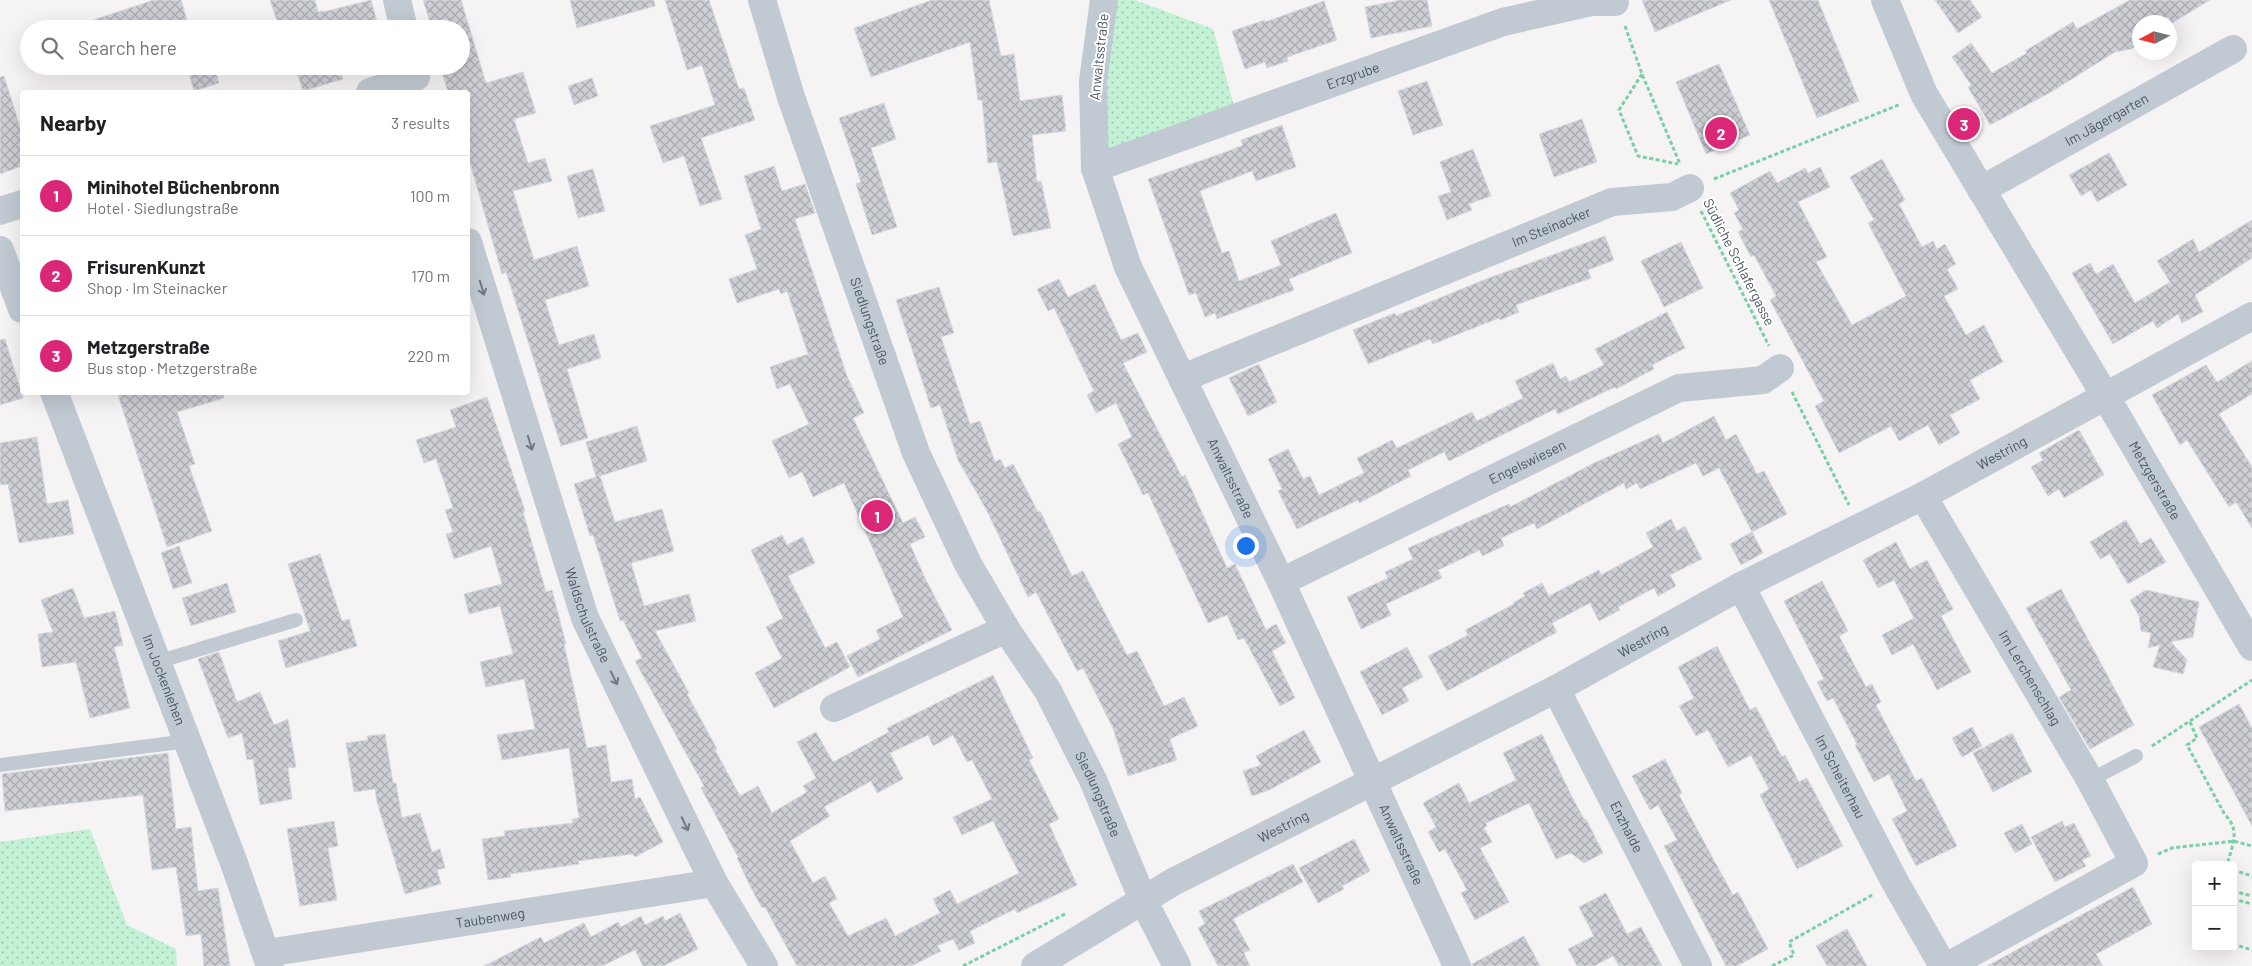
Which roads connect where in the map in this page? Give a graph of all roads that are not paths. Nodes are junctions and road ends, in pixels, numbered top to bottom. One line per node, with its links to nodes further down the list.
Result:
1 (397, 0): 6 (street)
2 (762, 0): 27 (street, Siedlungstraße)
3 (1104, 0): 10 (street, Anwaltsstraße)
4 (1885, 0): 12 (street, Metzgerstraße)
5 (1616, 2): 10 (street, Erzgrube)
6 (402, 20)
7 (2233, 50): 12 (street, Im Jägergarten)
8 (417, 78): 9 (street)
9 (377, 90)
10 (1095, 168): 20 (street, Anwaltsstraße)
11 (1685, 177): 20 (street, Im Steinacker)
12 (1981, 190): 22 (street, Metzgerstraße)
13 (20, 205): 14 (street)
14 (0, 210)
15 (470, 248): 37 (street, Waldschulstraße, one-way to 37)
16 (0, 250): 17 (street)
17 (20, 304)
18 (2252, 316): 22 (street, Westring)
19 (1780, 368): 24 (street, Engelswiesen)
20 (1183, 378): 24 (street, Anwaltsstraße)
21 (55, 395): 29 (street, Im Jockenlehen)
22 (2106, 397): 23 (street, Westring); 28 (street, Metzgerstraße)
23 (1923, 496): 25 (street, Westring); 35 (street, Im Lerchenschlag)
24 (1282, 582): 36 (street, Anwaltsstraße)
25 (1741, 586): 30 (street, Westring); 45 (street, Im Scheiterhau)
26 (296, 620): 29 (lane)
27 (1006, 629): 31 (street); 38 (street, Siedlungstraße)
28 (2252, 647)
29 (157, 662): 32 (street, Im Jockenlehen)
30 (1556, 688): 36 (street, Westring); 44 (street, Enzhalde)
31 (834, 708)
32 (188, 741): 34 (lane); 39 (street, Im Jockenlehen)
33 (2136, 756): 35 (lane)
34 (0, 765)
35 (2090, 780): 46 (street, Im Lerchenschlag)
36 (1371, 781): 38 (street, Westring); 43 (street, Anwaltsstraße)
37 (714, 883): 39 (street, Taubenweg); 40 (street, Waldschulstraße)
38 (1143, 900): 41 (street, Westring); 42 (street, Siedlungstraße)
39 (268, 959)
40 (764, 966)
41 (1035, 966)
42 (1177, 966)
43 (1457, 966)
44 (1698, 966)
45 (1943, 966)
46 (1948, 966)

